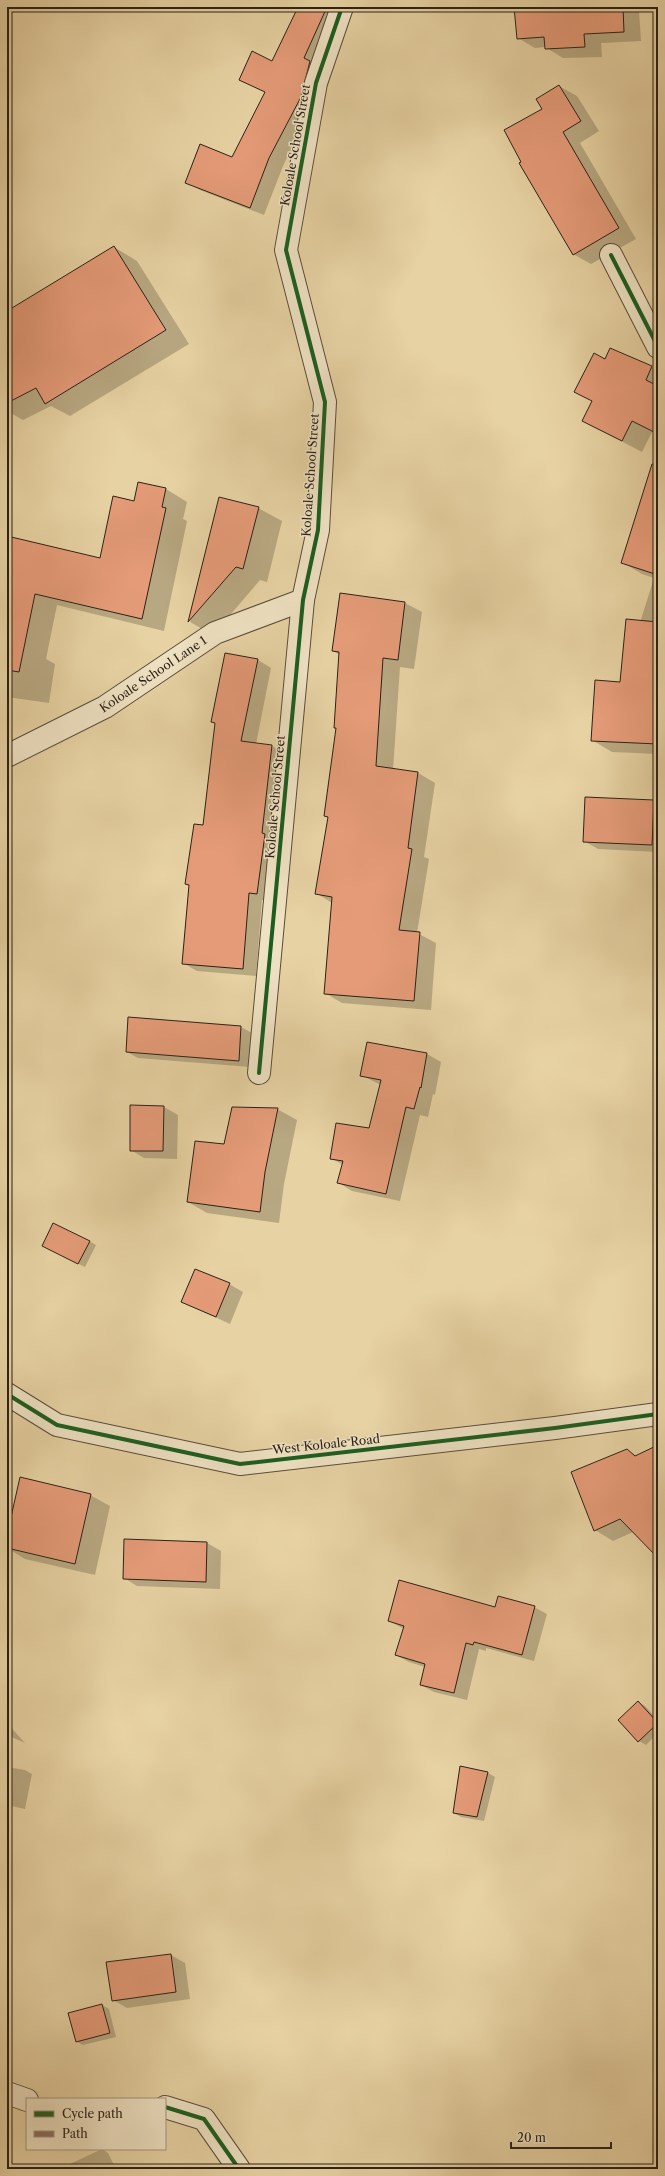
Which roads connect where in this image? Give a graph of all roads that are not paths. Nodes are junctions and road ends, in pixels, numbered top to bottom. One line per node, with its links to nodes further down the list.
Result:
1 (342, 7): 4 (street, Koloale School Street)
2 (611, 255): 3 (street)
3 (658, 347)
4 (303, 600): 5 (street, Koloale School Lane 1); 6 (street, Koloale School Street)
5 (7, 756)
6 (259, 1073)
7 (7, 1394): 8 (street, West Koloale Road)
8 (658, 1414)
9 (7, 2093): 10 (street)
10 (26, 2100)
11 (166, 2107): 12 (street)
12 (239, 2169)

